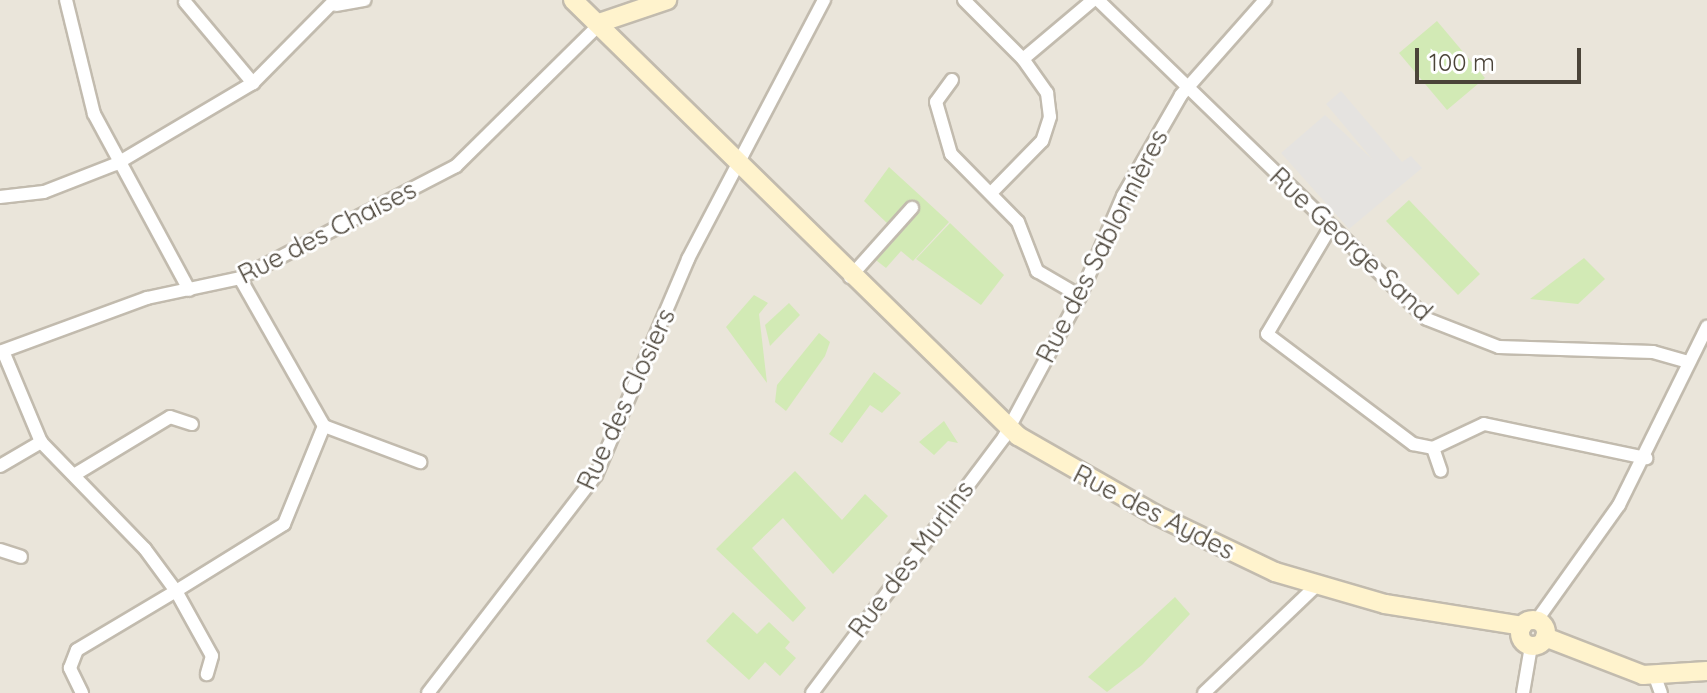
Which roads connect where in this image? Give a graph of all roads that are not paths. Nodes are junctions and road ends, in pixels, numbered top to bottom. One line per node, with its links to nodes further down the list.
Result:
1 (66, 0): 17 (street)
2 (365, 0): 10 (street)
3 (573, 0): 11 (street, Rue des Aydes)
4 (667, 0): 11 (street)
5 (824, 0): 16 (street, Rue des Closiers)
6 (964, 0): 12 (street)
7 (1096, 0): 12 (street); 15 (street, Rue George Sand)
8 (1265, 0): 15 (street, Rue des Sablonnières)
9 (185, 2): 14 (street)
10 (336, 2): 14 (street)
11 (602, 22): 16 (street, Rue des Aydes); 23 (street, Rue des Chaises)
12 (1023, 59): 18 (street)
13 (952, 80): 18 (street)
14 (253, 83): 17 (street)
15 (1187, 86): 21 (street, Rue George Sand); 25 (street, Rue des Sablonnières)
16 (739, 163): 22 (street, Rue des Aydes); 48 (street, Rue des Closiers)
17 (116, 164): 19 (street); 24 (street)
18 (991, 193): 25 (street)
19 (0, 197)
20 (912, 208): 22 (street)
21 (1330, 228): 28 (street, Rue George Sand); 33 (street)
22 (850, 277): 30 (street, Rue des Aydes)
23 (240, 278): 24 (street, Rue des Chaises); 31 (street)
24 (189, 290): 27 (street, Rue des Chaises)
25 (1080, 296): 30 (street, Rue des Sablonnières)
26 (1707, 327): 28 (street)
27 (2, 352): 32 (street)
28 (1685, 361): 34 (street)
29 (192, 424): 38 (street)
30 (1008, 424): 41 (street, Rue des Aydes); 49 (street, Rue des Murlins)
31 (324, 426): 35 (street); 42 (street)
32 (41, 442): 36 (street); 38 (street)
33 (1433, 448): 34 (street); 37 (street)
34 (1646, 458): 43 (street)
35 (420, 462)
36 (0, 466)
37 (1441, 471)
38 (74, 475): 42 (street)
39 (0, 550): 40 (street)
40 (21, 557)
41 (1315, 587): 43 (street, Rue des Aydes); 50 (street)
42 (176, 591): 45 (street); 47 (street)
43 (1534, 632): 46 (street, Rue des Aydes); 51 (street)
44 (1707, 671): 46 (street, Rue des Aydes)
45 (207, 674)
46 (1654, 674): 52 (street)
47 (82, 693)
48 (428, 693)
49 (812, 693)
50 (1204, 693)
51 (1523, 693)
52 (1661, 693)

